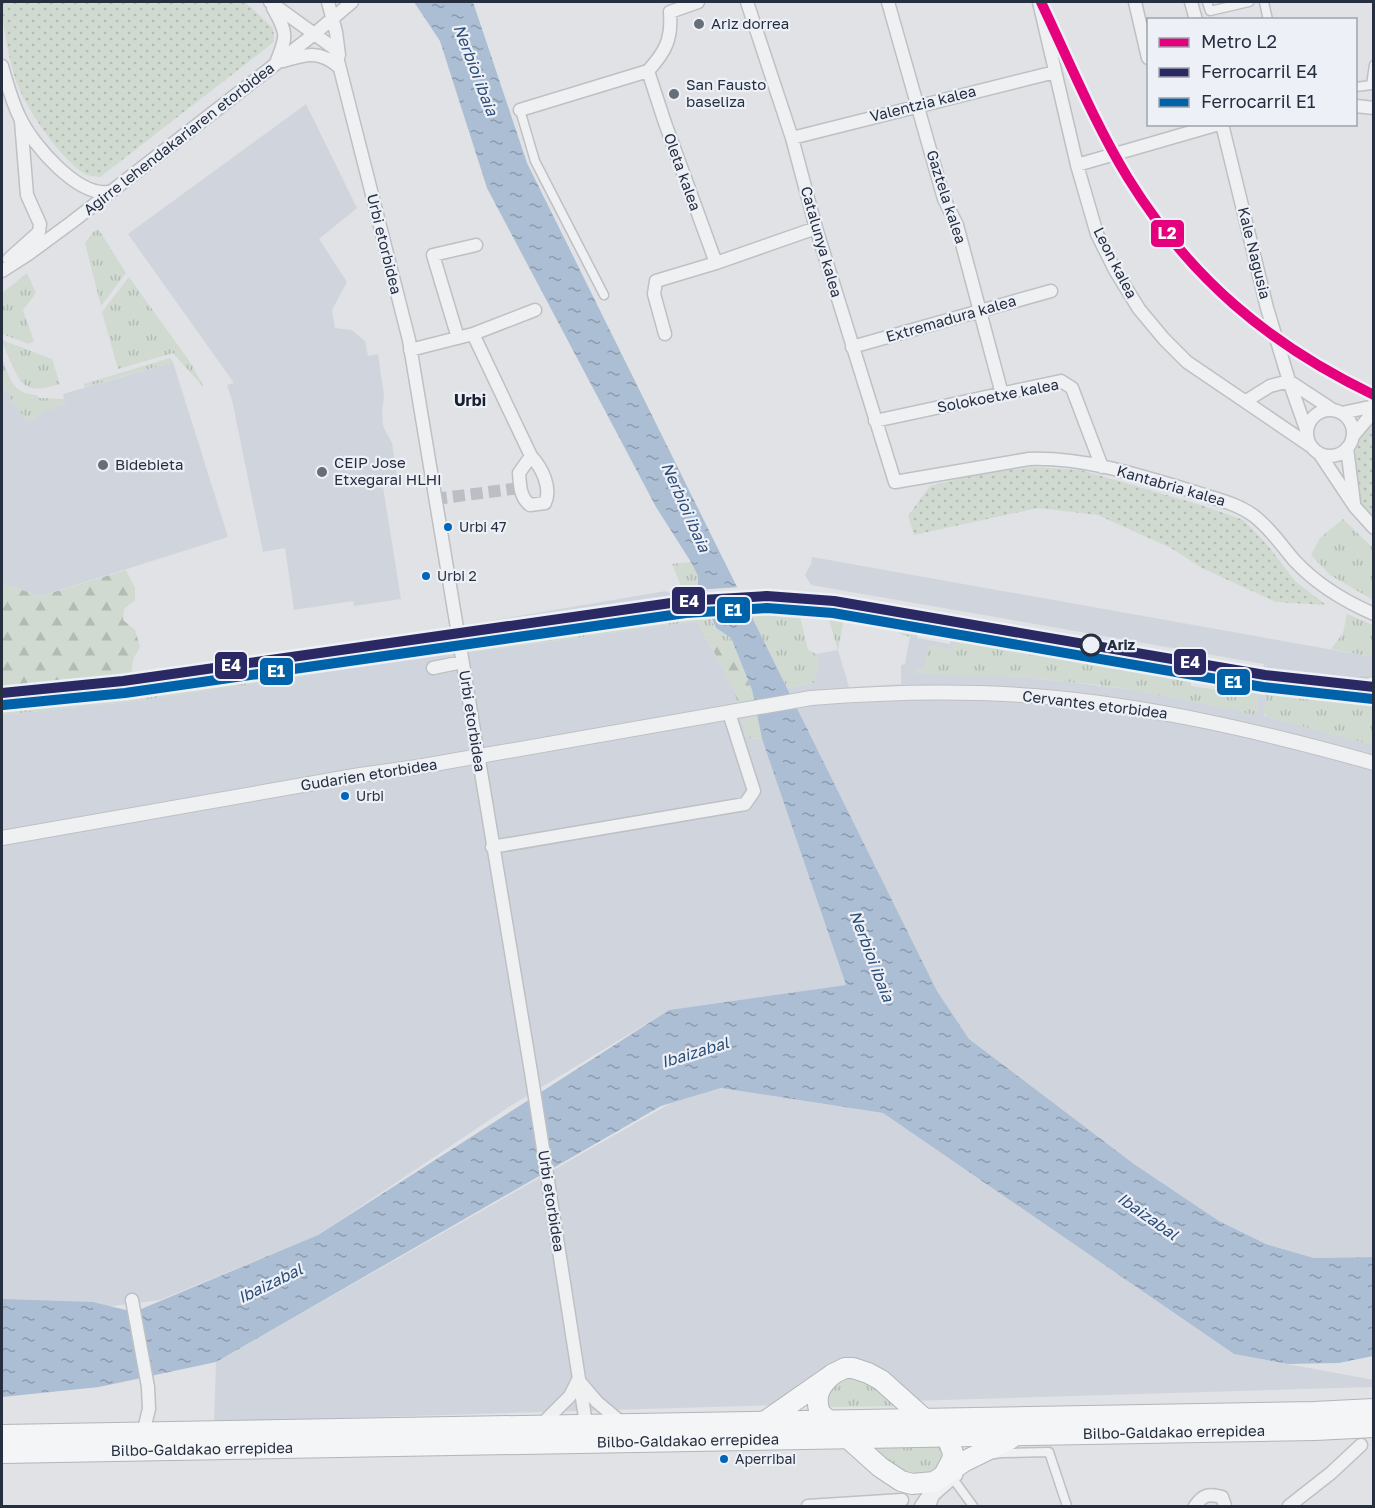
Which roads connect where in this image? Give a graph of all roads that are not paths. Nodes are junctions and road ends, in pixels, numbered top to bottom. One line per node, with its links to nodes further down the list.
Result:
1 (270, 2): 16 (street, Urbi etorbidea); 18 (street, Urbi etorbidea)
2 (328, 2): 13 (street, Urbi etorbidea)
3 (352, 2): 13 (street, Agirre lehendakariaren etorbidea)
4 (698, 2): 22 (street)
5 (747, 2): 32 (street, Catalunya kalea)
6 (888, 2): 25 (street, Gaztela kalea)
7 (1039, 2): 23 (street, Leon kalea)
8 (1135, 2): 17 (street)
9 (1191, 2): 14 (street)
10 (1207, 2): 11 (street)
11 (1249, 2)
12 (1264, 2): 15 (street)
13 (333, 18): 16 (street, Agirre lehendakariaren etorbidea); 21 (street, Urbi etorbidea)
14 (1195, 18)
15 (1268, 18)
16 (313, 35): 18 (street, Agirre lehendakariaren etorbidea); 21 (street, Urbi etorbidea)
17 (1147, 50)
18 (275, 64): 21 (street); 34 (street, Agirre lehendakariaren etorbidea)
19 (1374, 65): 24 (street)
20 (2, 66): 29 (street)
21 (340, 68): 50 (street, Urbi etorbidea)
22 (648, 70): 28 (street); 39 (street, Oleta kalea)
23 (1055, 72): 25 (street, Valentzia kalea); 33 (street, Leon kalea)
24 (1357, 87)
25 (919, 105): 32 (street, Valentzia kalea); 45 (street, Gaztela kalea)
26 (1357, 106): 27 (street)
27 (1374, 108)
28 (520, 110): 43 (street)
29 (21, 120): 34 (street); 35 (street)
30 (1213, 126): 33 (street)
31 (1221, 126): 51 (street, Kale Nagusia)
32 (792, 138): 36 (street, Catalunya kalea)
33 (1077, 165): 53 (street, Leon kalea)
34 (108, 192): 37 (street, Agirre lehendakariaren etorbidea)
35 (40, 224): 37 (street); 40 (street)
36 (816, 228): 39 (street); 49 (street, Catalunya kalea)
37 (62, 229): 41 (street, Agirre lehendakariaren etorbidea)
38 (476, 245): 48 (street)
39 (716, 262): 47 (street)
40 (2, 266)
41 (2, 271)
42 (1051, 291): 45 (street, Extremadura kalea)
43 (604, 295)
44 (535, 310): 46 (street)
45 (978, 310): 49 (street, Extremadura kalea); 52 (street, Gaztela kalea)
46 (473, 334): 48 (street); 62 (street)
47 (665, 334)
48 (458, 338): 50 (street)
49 (852, 347): 57 (street, Catalunya kalea)
50 (410, 350): 68 (street, Urbi etorbidea)
51 (1289, 381): 53 (street); 55 (street); 58 (street, Kale Nagusia)
52 (1002, 394): 57 (street, Solokoetxe kalea); 63 (street, Solokoetxe kalea)
53 (1246, 401): 61 (street, Leon kalea)
54 (1374, 406): 55 (street)
55 (1338, 411): 58 (street); 59 (street)
56 (1374, 411): 59 (street)
57 (875, 421): 64 (street, Catalunya kalea)
58 (1307, 432): 61 (street, Kale Nagusia)
59 (1353, 436): 60 (street)
60 (1347, 448): 61 (street); 65 (street)
61 (1315, 450): 65 (street)
62 (531, 456)
63 (1102, 467): 64 (street, Kantabria kalea); 67 (street, Kantabria kalea)
64 (896, 482)
65 (1354, 507): 66 (street)
66 (1374, 528)
67 (1374, 614)
68 (462, 662): 69 (street); 71 (street, Urbi etorbidea)
69 (433, 668)
70 (733, 712): 71 (street, Gudarien etorbidea); 72 (street, Cervantes etorbidea); 74 (street)
71 (477, 757): 73 (street, Gudarien etorbidea); 74 (street, Urbi etorbidea)
72 (1374, 763)
73 (2, 838)
74 (492, 848): 77 (street, Urbi etorbidea)
75 (132, 1300): 85 (street)
76 (833, 1374): 79 (highway); 80 (highway); 81 (highway)
77 (578, 1380): 82 (street); 83 (street); 86 (street, Urbi etorbidea)
78 (1374, 1409): 79 (highway, Bilbo-Galdakao errepidea)
79 (925, 1419): 80 (highway, Bilbo-Galdakao errepidea); 89 (highway)
80 (829, 1421): 81 (highway, Bilbo-Galdakao errepidea); 90 (highway)
81 (764, 1422): 82 (highway, Bilbo-Galdakao errepidea)
82 (623, 1424): 86 (highway, Bilbo-Galdakao errepidea)
83 (539, 1426): 85 (highway, Bilbo-Galdakao errepidea); 86 (highway, Bilbo-Galdakao errepidea)
84 (1374, 1427): 88 (highway, Bilbo-Galdakao errepidea)
85 (143, 1433): 87 (highway, Bilbo-Galdakao errepidea)
86 (588, 1434): 90 (highway, Bilbo-Galdakao errepidea); 92 (highway, Bilbo-Galdakao errepidea)
87 (2, 1435)
88 (1019, 1435): 89 (highway, Bilbo-Galdakao errepidea); 94 (highway)
89 (944, 1436): 90 (highway, Bilbo-Galdakao errepidea); 94 (highway)
90 (848, 1438): 93 (highway)
91 (1361, 1444): 103 (street)
92 (2, 1453)
93 (895, 1477): 94 (highway); 95 (street)
94 (946, 1478): 97 (street); 98 (street); 99 (street); 100 (street)
95 (903, 1503): 96 (street)
96 (808, 1506)
97 (921, 1506)
98 (931, 1506)
99 (973, 1506)
100 (1067, 1506)
101 (1195, 1506): 102 (street)
102 (1225, 1506)
103 (1289, 1506)

